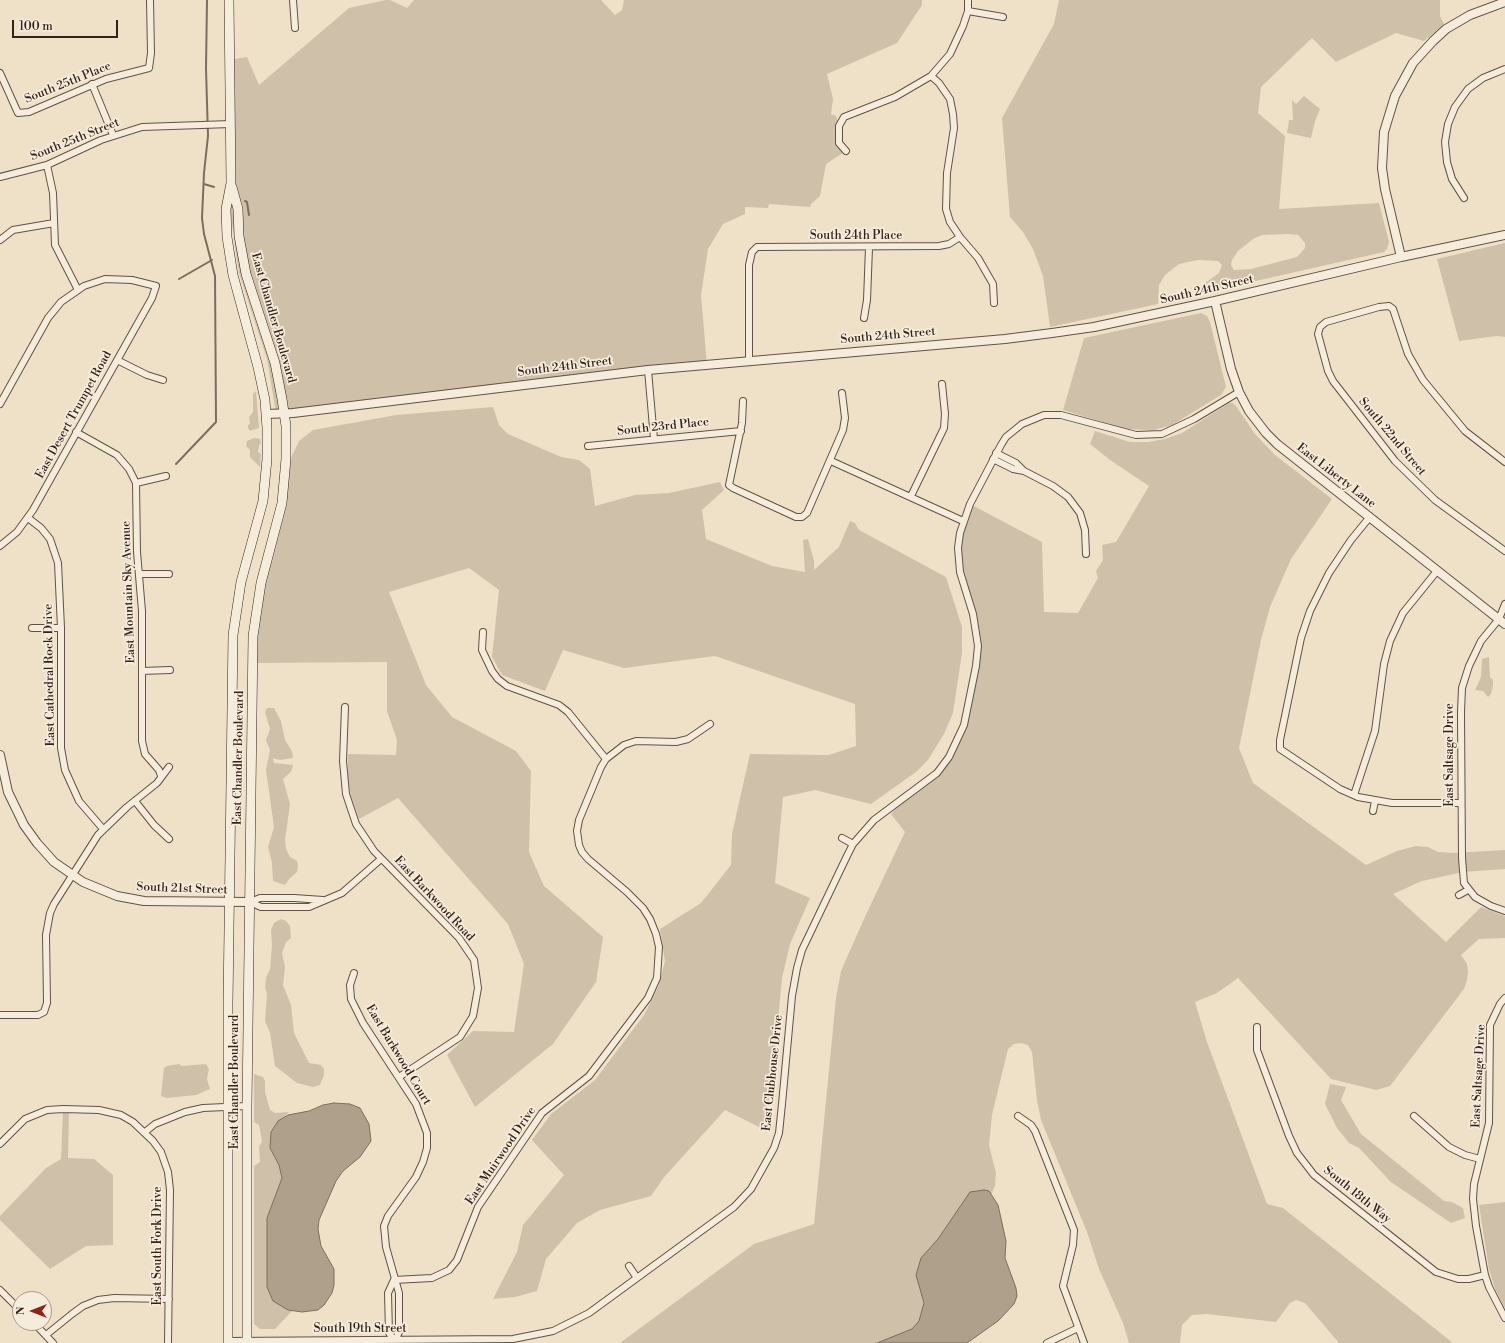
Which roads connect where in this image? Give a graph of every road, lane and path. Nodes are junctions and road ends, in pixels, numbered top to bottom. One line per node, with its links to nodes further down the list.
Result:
1 (150, 0): 13 (street, South 25th Place)
2 (229, 0): 14 (main road, East Chandler Boulevard)
3 (293, 0): 9 (street)
4 (968, 0): 7 (street)
5 (1494, 2): 6 (street); 26 (street)
6 (1505, 2)
7 (968, 11): 8 (street); 12 (street)
8 (1003, 17)
9 (295, 28)
10 (1505, 68): 20 (street)
11 (0, 73): 13 (street, South 25th Place)
12 (931, 76): 16 (street); 23 (street)
13 (92, 84): 15 (street)
14 (231, 124): 15 (street, South 25th Street); 19 (main road, East Chandler Boulevard)
15 (113, 135): 17 (street, South 25th Street)
16 (846, 151)
17 (47, 165): 18 (street, South 25th Street); 21 (street)
18 (0, 177)
19 (231, 183): 40 (main road, East Chandler Boulevard); 41 (main road, East Chandler Boulevard)
20 (1464, 198)
21 (54, 223): 24 (street); 27 (street)
22 (1505, 235): 26 (street, South 24th Street)
23 (960, 238): 25 (street, South 24th Place); 29 (street)
24 (0, 240)
25 (869, 248): 30 (street); 32 (street, South 24th Place)
26 (1401, 257): 28 (street, South 24th Street)
27 (78, 290): 31 (street, East Desert Trumpet Road); 39 (street)
28 (1215, 301): 32 (street, South 24th Street); 36 (street, East Liberty Lane)
29 (994, 303)
30 (864, 318)
31 (117, 360): 34 (street); 43 (street, East Desert Trumpet Road)
32 (749, 361): 33 (street, South 24th Street)
33 (648, 370): 40 (street, South 24th Street); 44 (street)
34 (163, 380)
35 (942, 384): 51 (street)
36 (1239, 392): 46 (street, East Clubhouse Drive); 53 (street, East Liberty Lane)
37 (842, 393): 47 (street)
38 (743, 401): 42 (street)
39 (0, 404)
40 (284, 413): 41 (street, South 24th Street); 89 (main road, East Chandler Boulevard)
41 (266, 414): 88 (main road, East Chandler Boulevard)
42 (741, 431): 44 (street, South 23rd Place); 47 (street)
43 (76, 432): 50 (street, East Mountain Sky Avenue); 52 (street, East Desert Trumpet Road)
44 (654, 439): 45 (street, South 23rd Place)
45 (588, 446)
46 (995, 456): 54 (street, East Clubhouse Drive); 57 (street)
47 (831, 461): 51 (street)
48 (1505, 462): 56 (street, South 22nd Street)
49 (166, 476): 50 (street)
50 (136, 484): 59 (street, East Mountain Sky Avenue)
51 (910, 496): 54 (street)
52 (28, 518): 55 (street, East Desert Trumpet Road); 64 (street, East Cathedral Rock Drive)
53 (1370, 518): 58 (street, East Liberty Lane); 74 (street)
54 (963, 521): 82 (street, East Clubhouse Drive)
55 (0, 546)
56 (1505, 551)
57 (1086, 554)
58 (1436, 571): 62 (street, East Liberty Lane); 74 (street)
59 (139, 574): 60 (street); 66 (street, East Mountain Sky Avenue)
60 (169, 574)
61 (1505, 604): 62 (street, East Saltsage Drive)
62 (1503, 620): 77 (street, East Saltsage Drive)
63 (32, 628): 64 (street)
64 (61, 628): 79 (street, East Cathedral Rock Drive)
65 (483, 632): 71 (street)
66 (142, 670): 67 (street); 73 (street, East Mountain Sky Avenue)
67 (170, 670)
68 (345, 707): 83 (street, East Barkwood Road)
69 (710, 724): 71 (street)
70 (0, 756): 84 (street, South 21st Street)
71 (606, 759): 106 (street, East Muirwood Drive)
72 (169, 767): 73 (street)
73 (161, 776): 75 (street)
74 (1354, 795): 76 (street)
75 (135, 801): 79 (street); 81 (street)
76 (1375, 801): 77 (street); 78 (street)
77 (1461, 803): 85 (street, East Saltsage Drive)
78 (1373, 811)
79 (103, 829): 84 (street)
80 (842, 838): 82 (street)
81 (169, 839)
82 (853, 844): 105 (street, East Clubhouse Drive)
83 (381, 859): 87 (street, South 21st Street); 95 (street, East Barkwood Road)
84 (71, 874): 88 (street, South 21st Street); 93 (street)
85 (1468, 890): 86 (street); 90 (street)
86 (1459, 895)
87 (324, 900): 89 (street, South 21st Street); 89 (street, South 21st Street)
88 (230, 902): 89 (street, South 21st Street); 97 (main road, East Chandler Boulevard)
89 (250, 902): 96 (main road, East Chandler Boulevard)
90 (1505, 911)
91 (354, 973): 95 (street, East Barkwood Court)
92 (1505, 998): 102 (street, East Saltsage Drive)
93 (0, 1015)
94 (1257, 1026): 104 (street, South 18th Way)
95 (399, 1077): 106 (street, East Barkwood Court)
96 (247, 1106): 97 (street); 116 (main road, East Chandler Boulevard)
97 (227, 1107): 100 (street); 115 (main road, East Chandler Boulevard)
98 (1018, 1116): 111 (street)
99 (1414, 1116): 102 (street)
100 (145, 1132): 101 (street, East South Fork Drive); 108 (street, East South Fork Drive)
101 (0, 1144)
102 (1480, 1159): 104 (street, East Saltsage Drive)
103 (629, 1266): 105 (street)
104 (1485, 1275): 110 (street)
105 (638, 1278): 114 (street, East Clubhouse Drive)
106 (394, 1280): 118 (street, East Barkwood Court); 118 (street, East Barkwood Court)
107 (0, 1290): 109 (street)
108 (169, 1299): 113 (street); 120 (street, East South Fork Drive)
109 (12, 1302)
110 (1505, 1318)
111 (1078, 1328): 121 (street); 122 (street)
112 (42, 1331): 113 (street)
113 (46, 1335): 119 (street)
114 (493, 1341): 118 (street, South 19th Street)
115 (228, 1342): 116 (street, South 19th Street)
116 (247, 1342): 117 (street, South 19th Street)
117 (306, 1342): 118 (street, South 19th Street)
118 (394, 1342)
119 (53, 1343)
120 (168, 1343)
121 (1047, 1343)
122 (1084, 1343)

